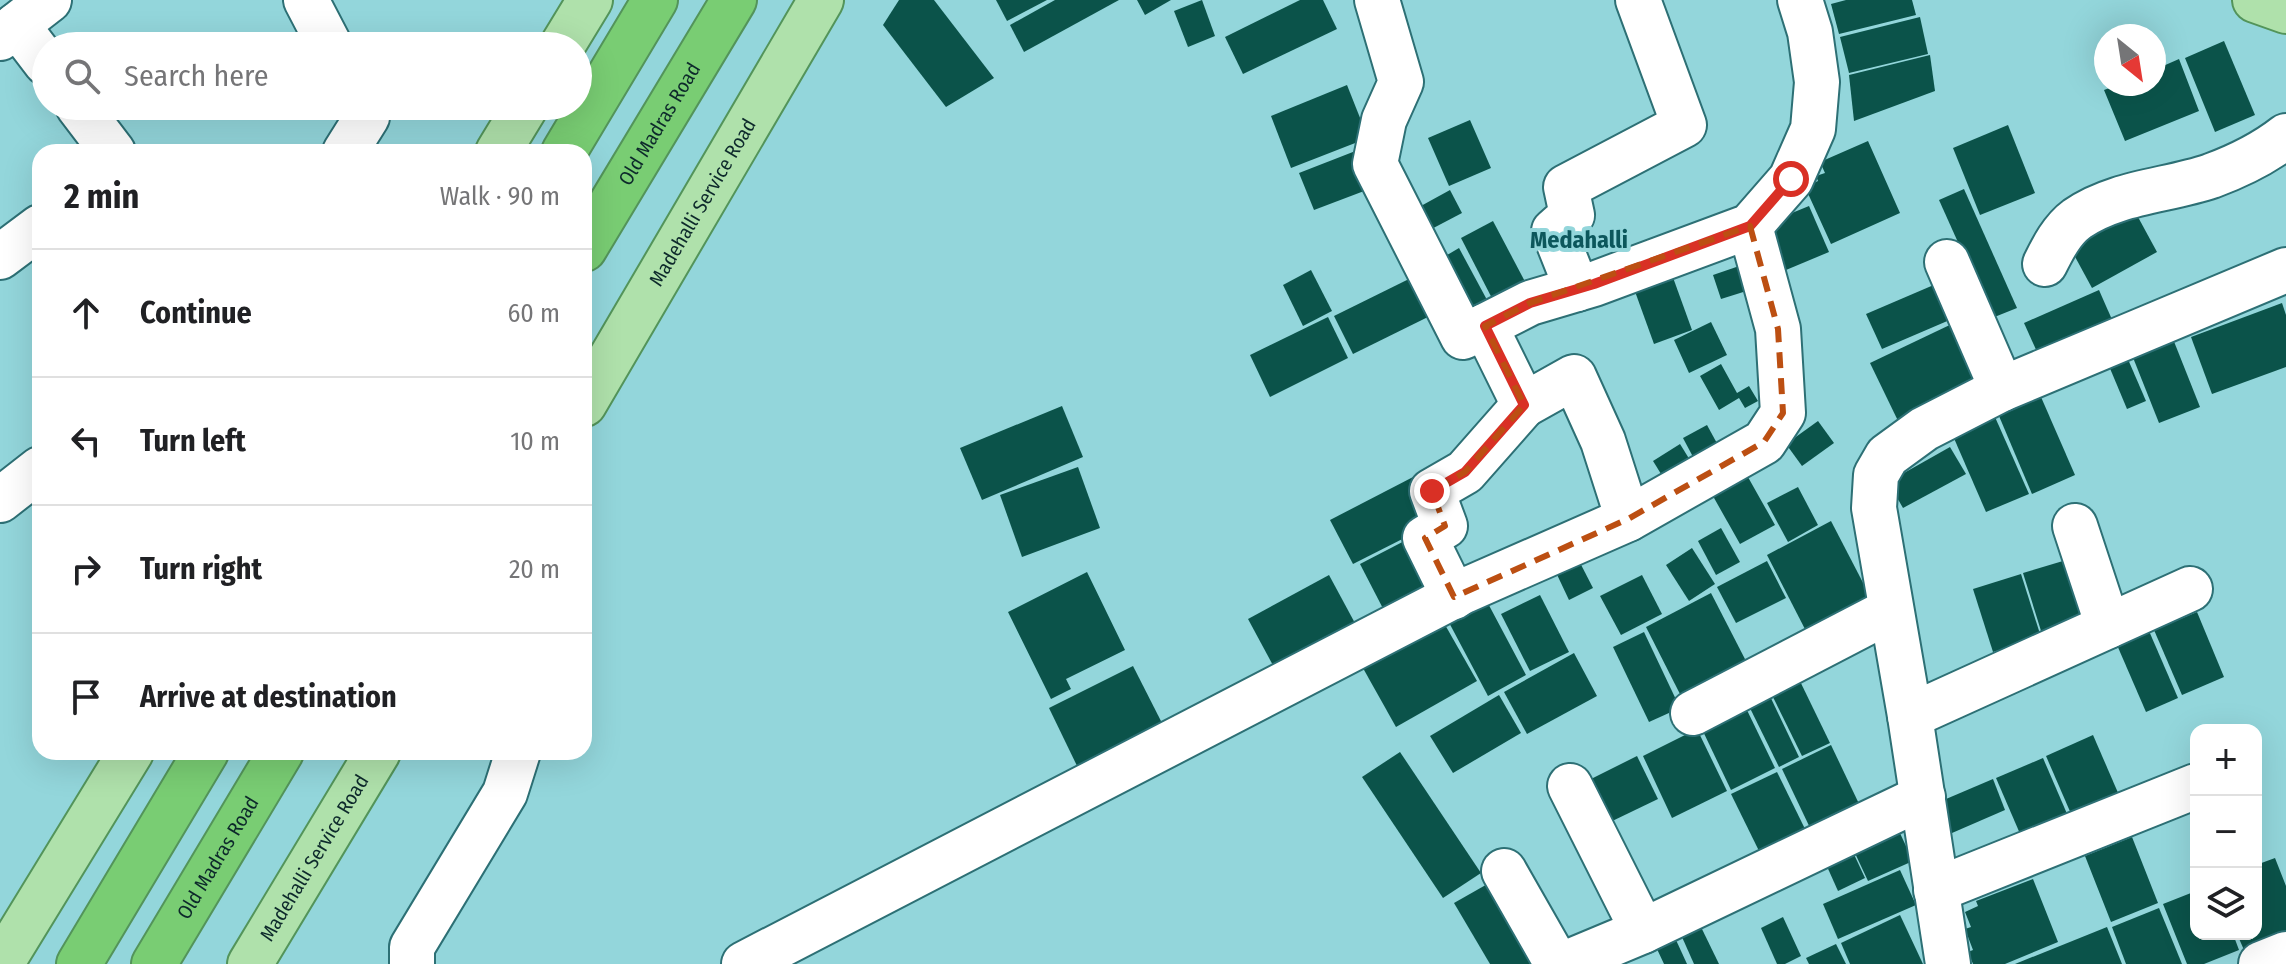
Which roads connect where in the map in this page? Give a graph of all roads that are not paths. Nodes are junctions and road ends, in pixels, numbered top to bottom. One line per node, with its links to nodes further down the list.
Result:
1 (306, 0): 12 (street)
2 (590, 0): 13 (main road)
3 (655, 0): 15 (highway)
4 (734, 0): 27 (highway, Old Madras Road)
5 (821, 0): 35 (main road, Madehalli Service Road)
6 (1377, 0): 33 (street)
7 (1638, 0): 32 (street)
8 (1800, 0): 25 (street)
9 (2255, 0): 10 (main road)
10 (2286, 11)
11 (22, 21): 14 (street)
12 (323, 32)
13 (571, 32)
14 (32, 38)
15 (592, 105)
16 (89, 120): 21 (street)
17 (365, 120): 22 (street)
18 (517, 120): 23 (main road)
19 (583, 120): 24 (highway)
20 (2286, 136): 30 (street)
21 (107, 144)
22 (350, 144)
23 (503, 144)
24 (569, 144)
25 (1750, 226): 32 (street); 39 (street)
26 (32, 233): 28 (street)
27 (592, 236)
28 (0, 257)
29 (1947, 262): 34 (street)
30 (2045, 264)
31 (2286, 270): 34 (street)
32 (1577, 289): 33 (street)
33 (1485, 326): 36 (street)
34 (2002, 389): 43 (street)
35 (592, 390)
36 (1524, 405): 39 (street); 42 (street)
37 (32, 475): 38 (street)
38 (0, 500)
39 (1628, 519): 42 (street)
40 (2075, 526): 44 (street)
41 (2190, 589): 44 (street)
42 (1454, 597): 64 (street)
43 (1891, 610): 45 (street); 46 (street)
44 (2108, 626): 46 (street)
45 (1693, 713)
46 (1910, 716): 54 (street)
47 (126, 760): 59 (main road)
48 (201, 760): 60 (highway)
49 (276, 760): 61 (highway, Old Madras Road)
50 (373, 760): 62 (main road, Madehalli Service Road)
51 (515, 760): 63 (street)
52 (1570, 786): 57 (street)
53 (2190, 788): 56 (street)
54 (1923, 797): 56 (street); 57 (street)
55 (1504, 871): 65 (street)
56 (1936, 890): 67 (street)
57 (1643, 931): 66 (street)
58 (2286, 954): 68 (street)
59 (2, 960)
60 (79, 964)
61 (154, 964)
62 (250, 964)
63 (412, 964)
64 (744, 964)
65 (1557, 964)
66 (1564, 964)
67 (1948, 964)
68 (2261, 964)

